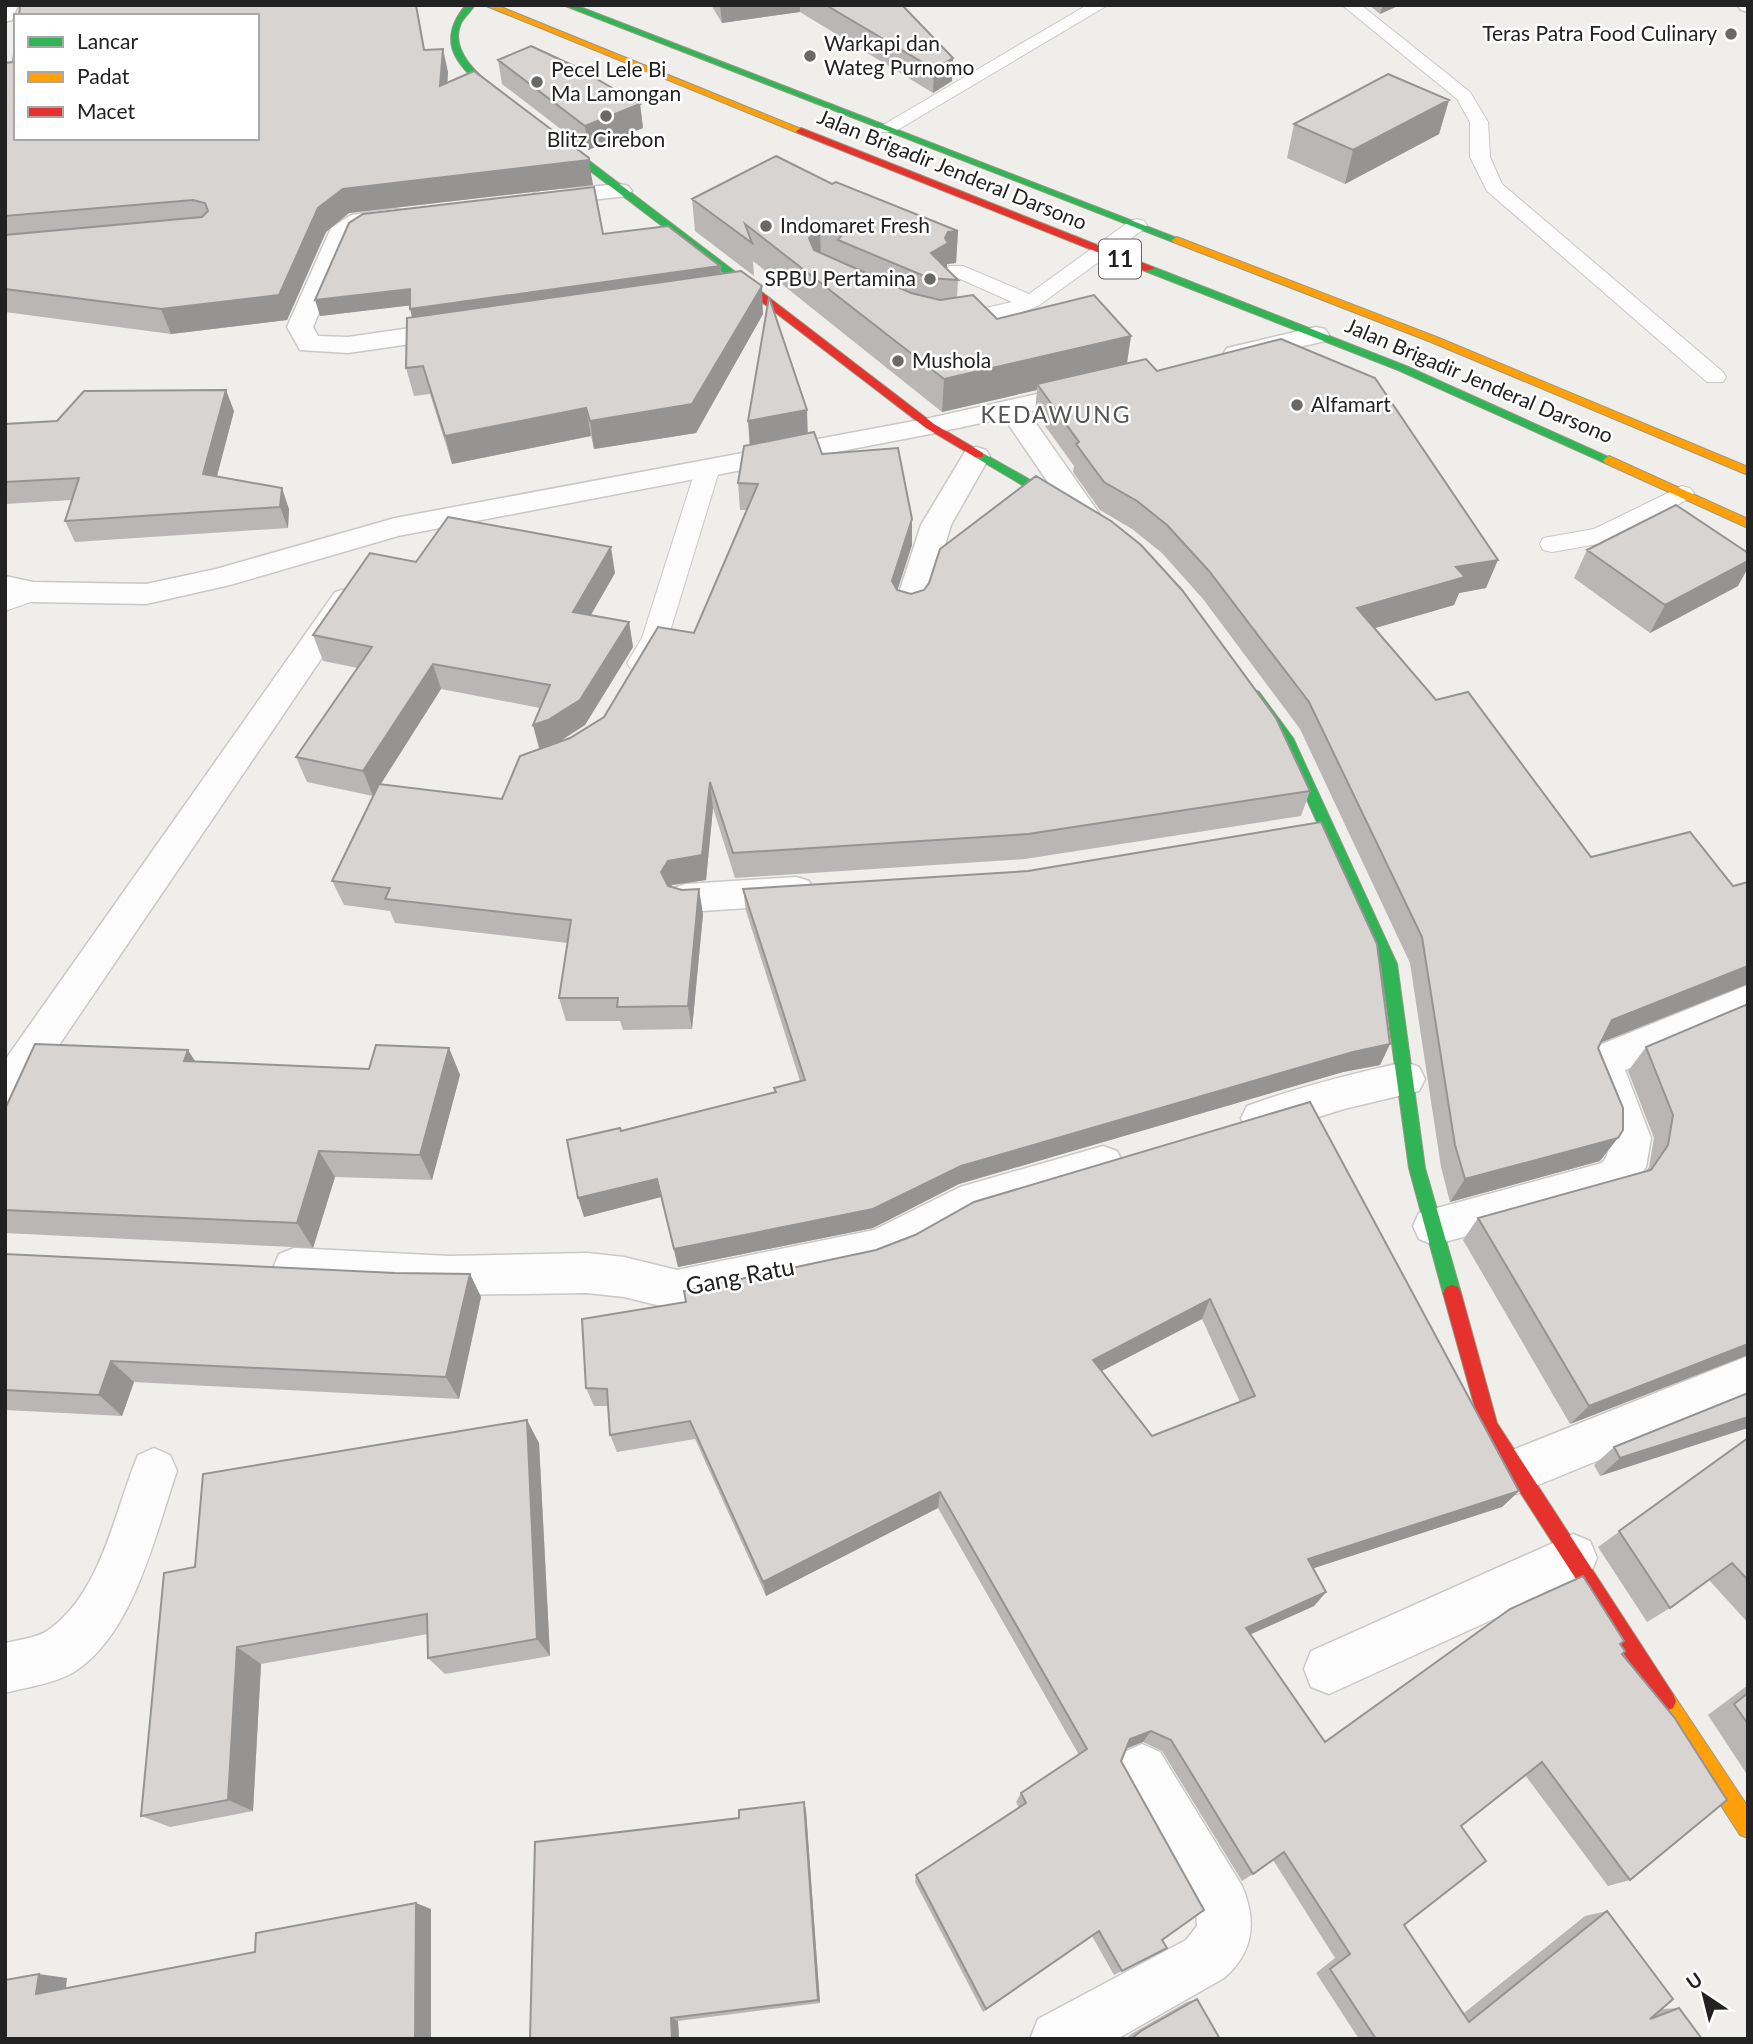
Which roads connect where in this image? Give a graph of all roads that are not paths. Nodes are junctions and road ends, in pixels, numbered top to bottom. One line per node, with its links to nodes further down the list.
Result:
1 (8, 5): 7 (street)
2 (471, 5): 12 (main road)
3 (488, 5): 9 (main road, Jalan Brigadir Jenderal Darsono / 11)
4 (566, 5): 8 (main road, Jalan Brigadir Jenderal Darsono / 11)
5 (1100, 5): 10 (lane)
6 (1350, 5): 28 (lane)
7 (5, 16)
8 (735, 71): 9 (main road); 10 (main road, Jalan Brigadir Jenderal Darsono / 11)
9 (700, 92): 14 (main road, Jalan Brigadir Jenderal Darsono / 11)
10 (887, 128): 11 (main road, Jalan Brigadir Jenderal Darsono / 11)
11 (1015, 178): 14 (main road); 16 (main road, Jalan Brigadir Jenderal Darsono / 11)
12 (620, 191): 13 (street); 19 (main road)
13 (520, 201)
14 (978, 202): 17 (main road, Jalan Brigadir Jenderal Darsono / 11)
15 (423, 213): 23 (street)
16 (1138, 225): 17 (lane); 25 (main road, Jalan Brigadir Jenderal Darsono / 11)
17 (1101, 251): 21 (lane); 24 (main road, Jalan Brigadir Jenderal Darsono / 11)
18 (956, 270): 21 (lane)
19 (748, 289): 20 (street); 31 (main road)
20 (716, 293)
21 (1031, 302): 22 (lane)
22 (929, 321)
23 (485, 326)
24 (1316, 335): 26 (street); 27 (main road, Jalan Brigadir Jenderal Darsono / 11)
25 (1435, 340): 27 (main road); 34 (main road, Jalan Brigadir Jenderal Darsono / 11)
26 (1204, 362)
27 (1402, 368): 35 (main road, Jalan Brigadir Jenderal Darsono / 11)
28 (1716, 377)
29 (1109, 385): 30 (street)
30 (1011, 408): 31 (street); 36 (street)
31 (930, 426): 32 (main road); 33 (street)
32 (976, 456): 36 (main road); 41 (street)
33 (708, 468): 38 (street); 42 (lane)
34 (1748, 471)
35 (1682, 493): 37 (main road, Jalan Brigadir Jenderal Darsono / 11); 39 (lane)
36 (1093, 522)
37 (1748, 523)
38 (395, 527): 40 (street); 48 (street)
39 (1552, 544)
40 (14, 594)
41 (910, 608)
42 (628, 682)
43 (1246, 684): 47 (main road)
44 (822, 889): 45 (street)
45 (686, 898)
46 (1748, 1000): 51 (street)
47 (1405, 1079): 49 (street); 51 (main road)
48 (5, 1093)
49 (1220, 1130)
50 (1142, 1153): 52 (street, Gang Ratu)
51 (1434, 1226): 55 (main road)
52 (250, 1266)
53 (1748, 1377): 55 (street)
54 (154, 1471): 57 (street)
55 (1516, 1471): 56 (main road)
56 (1573, 1558): 58 (street); 60 (main road)
57 (5, 1668)
58 (1329, 1669)
59 (1142, 1770): 61 (street)
60 (1748, 1827)
61 (1058, 2039)

